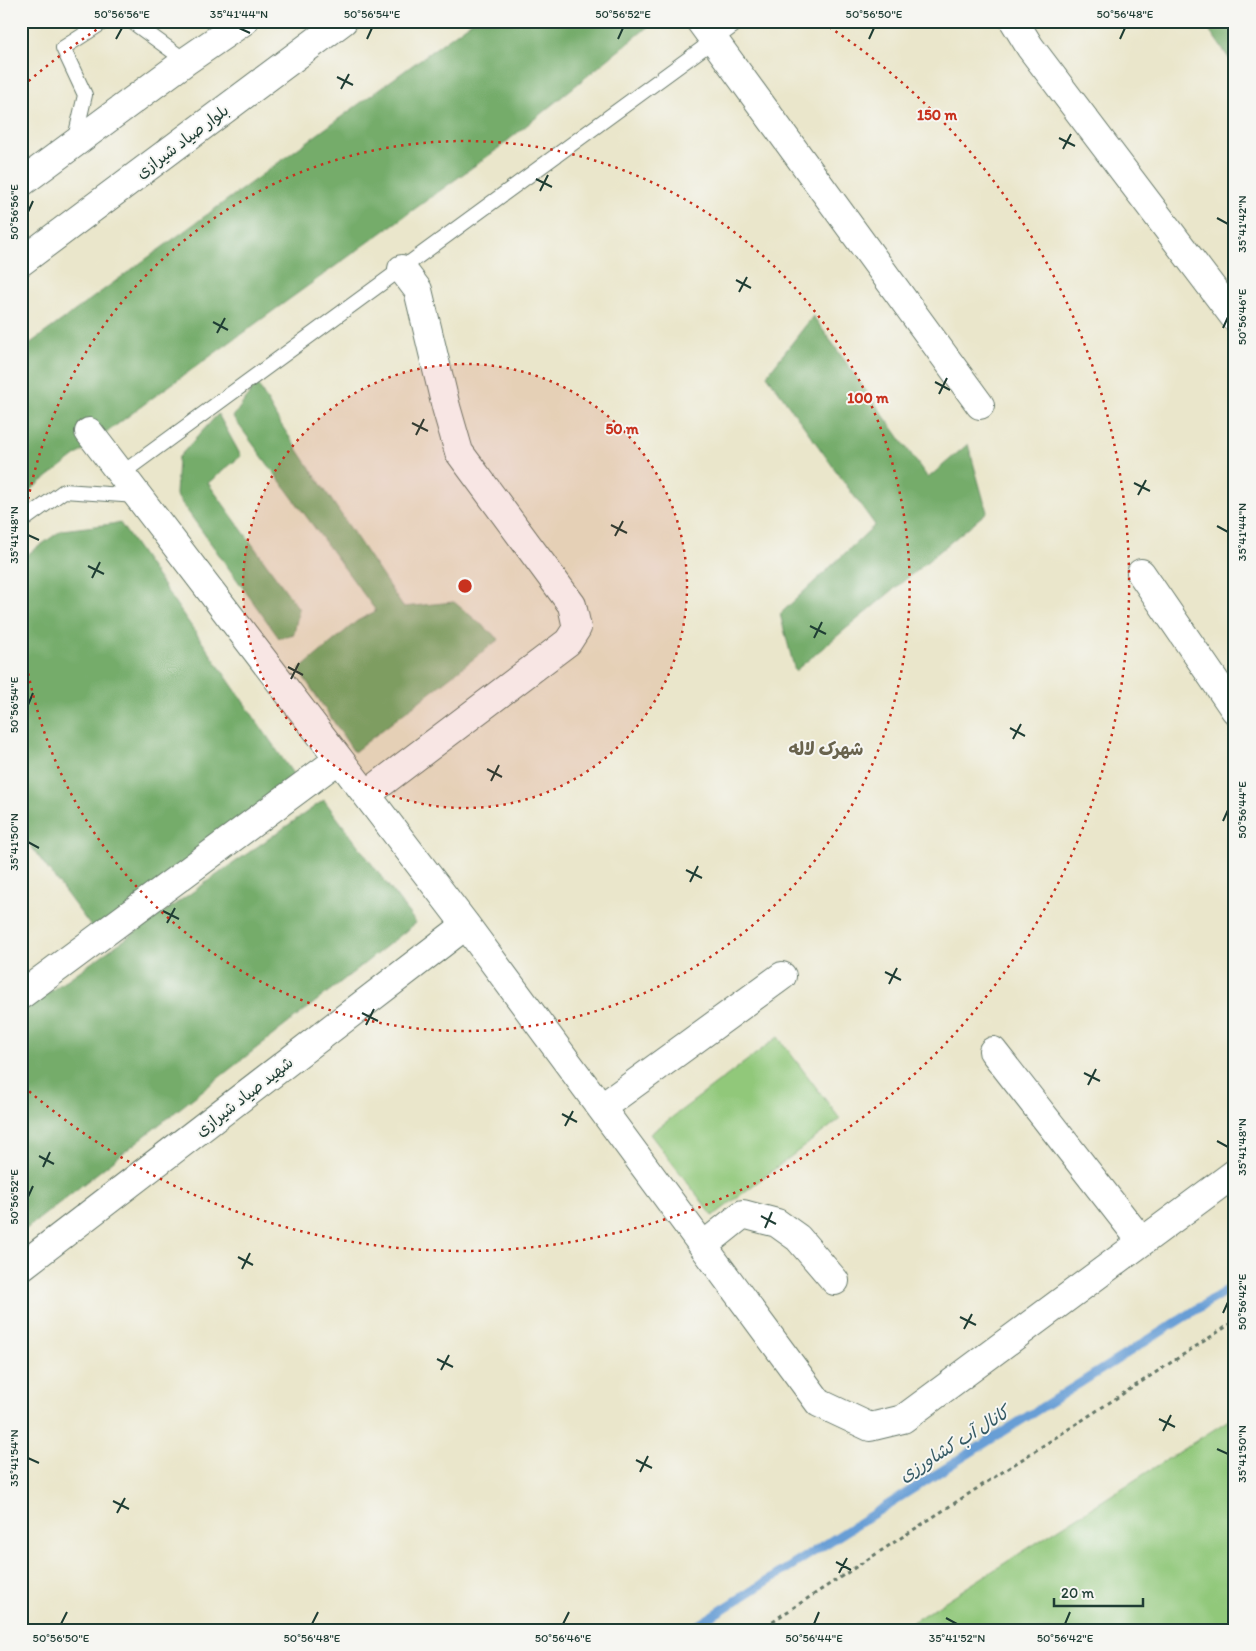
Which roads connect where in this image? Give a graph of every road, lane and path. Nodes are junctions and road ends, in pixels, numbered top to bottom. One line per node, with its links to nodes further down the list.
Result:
1 (105, 21): 9 (lane)
2 (131, 21): 8 (lane)
3 (244, 21): 8 (street)
4 (343, 21): 11 (street, بلوار صیاد شیرازی)
5 (740, 21): 7 (lane)
6 (1014, 21): 13 (street)
7 (707, 31): 12 (lane); 14 (street)
8 (186, 61): 9 (street)
9 (73, 144): 10 (street)
10 (21, 183)
11 (21, 262)
12 (402, 269): 16 (lane); 22 (street)
13 (1235, 318)
14 (980, 404)
15 (89, 432): 16 (street)
16 (122, 474): 17 (street)
17 (138, 496): 18 (lane); 21 (street)
18 (21, 522)
19 (1141, 573): 20 (street)
20 (1235, 710)
21 (339, 759): 22 (street); 25 (street)
22 (367, 794): 23 (street)
23 (466, 925): 27 (street); 31 (street, شهید صیاد شیرازی)
24 (782, 976): 27 (street)
25 (21, 995)
26 (993, 1050): 29 (street)
27 (601, 1108): 30 (street)
28 (1235, 1173): 29 (street)
29 (1142, 1242): 30 (street)
30 (703, 1246): 32 (street)
31 (21, 1267)
32 (835, 1281)
33 (1235, 1321): 34 (path)
34 (759, 1630)

